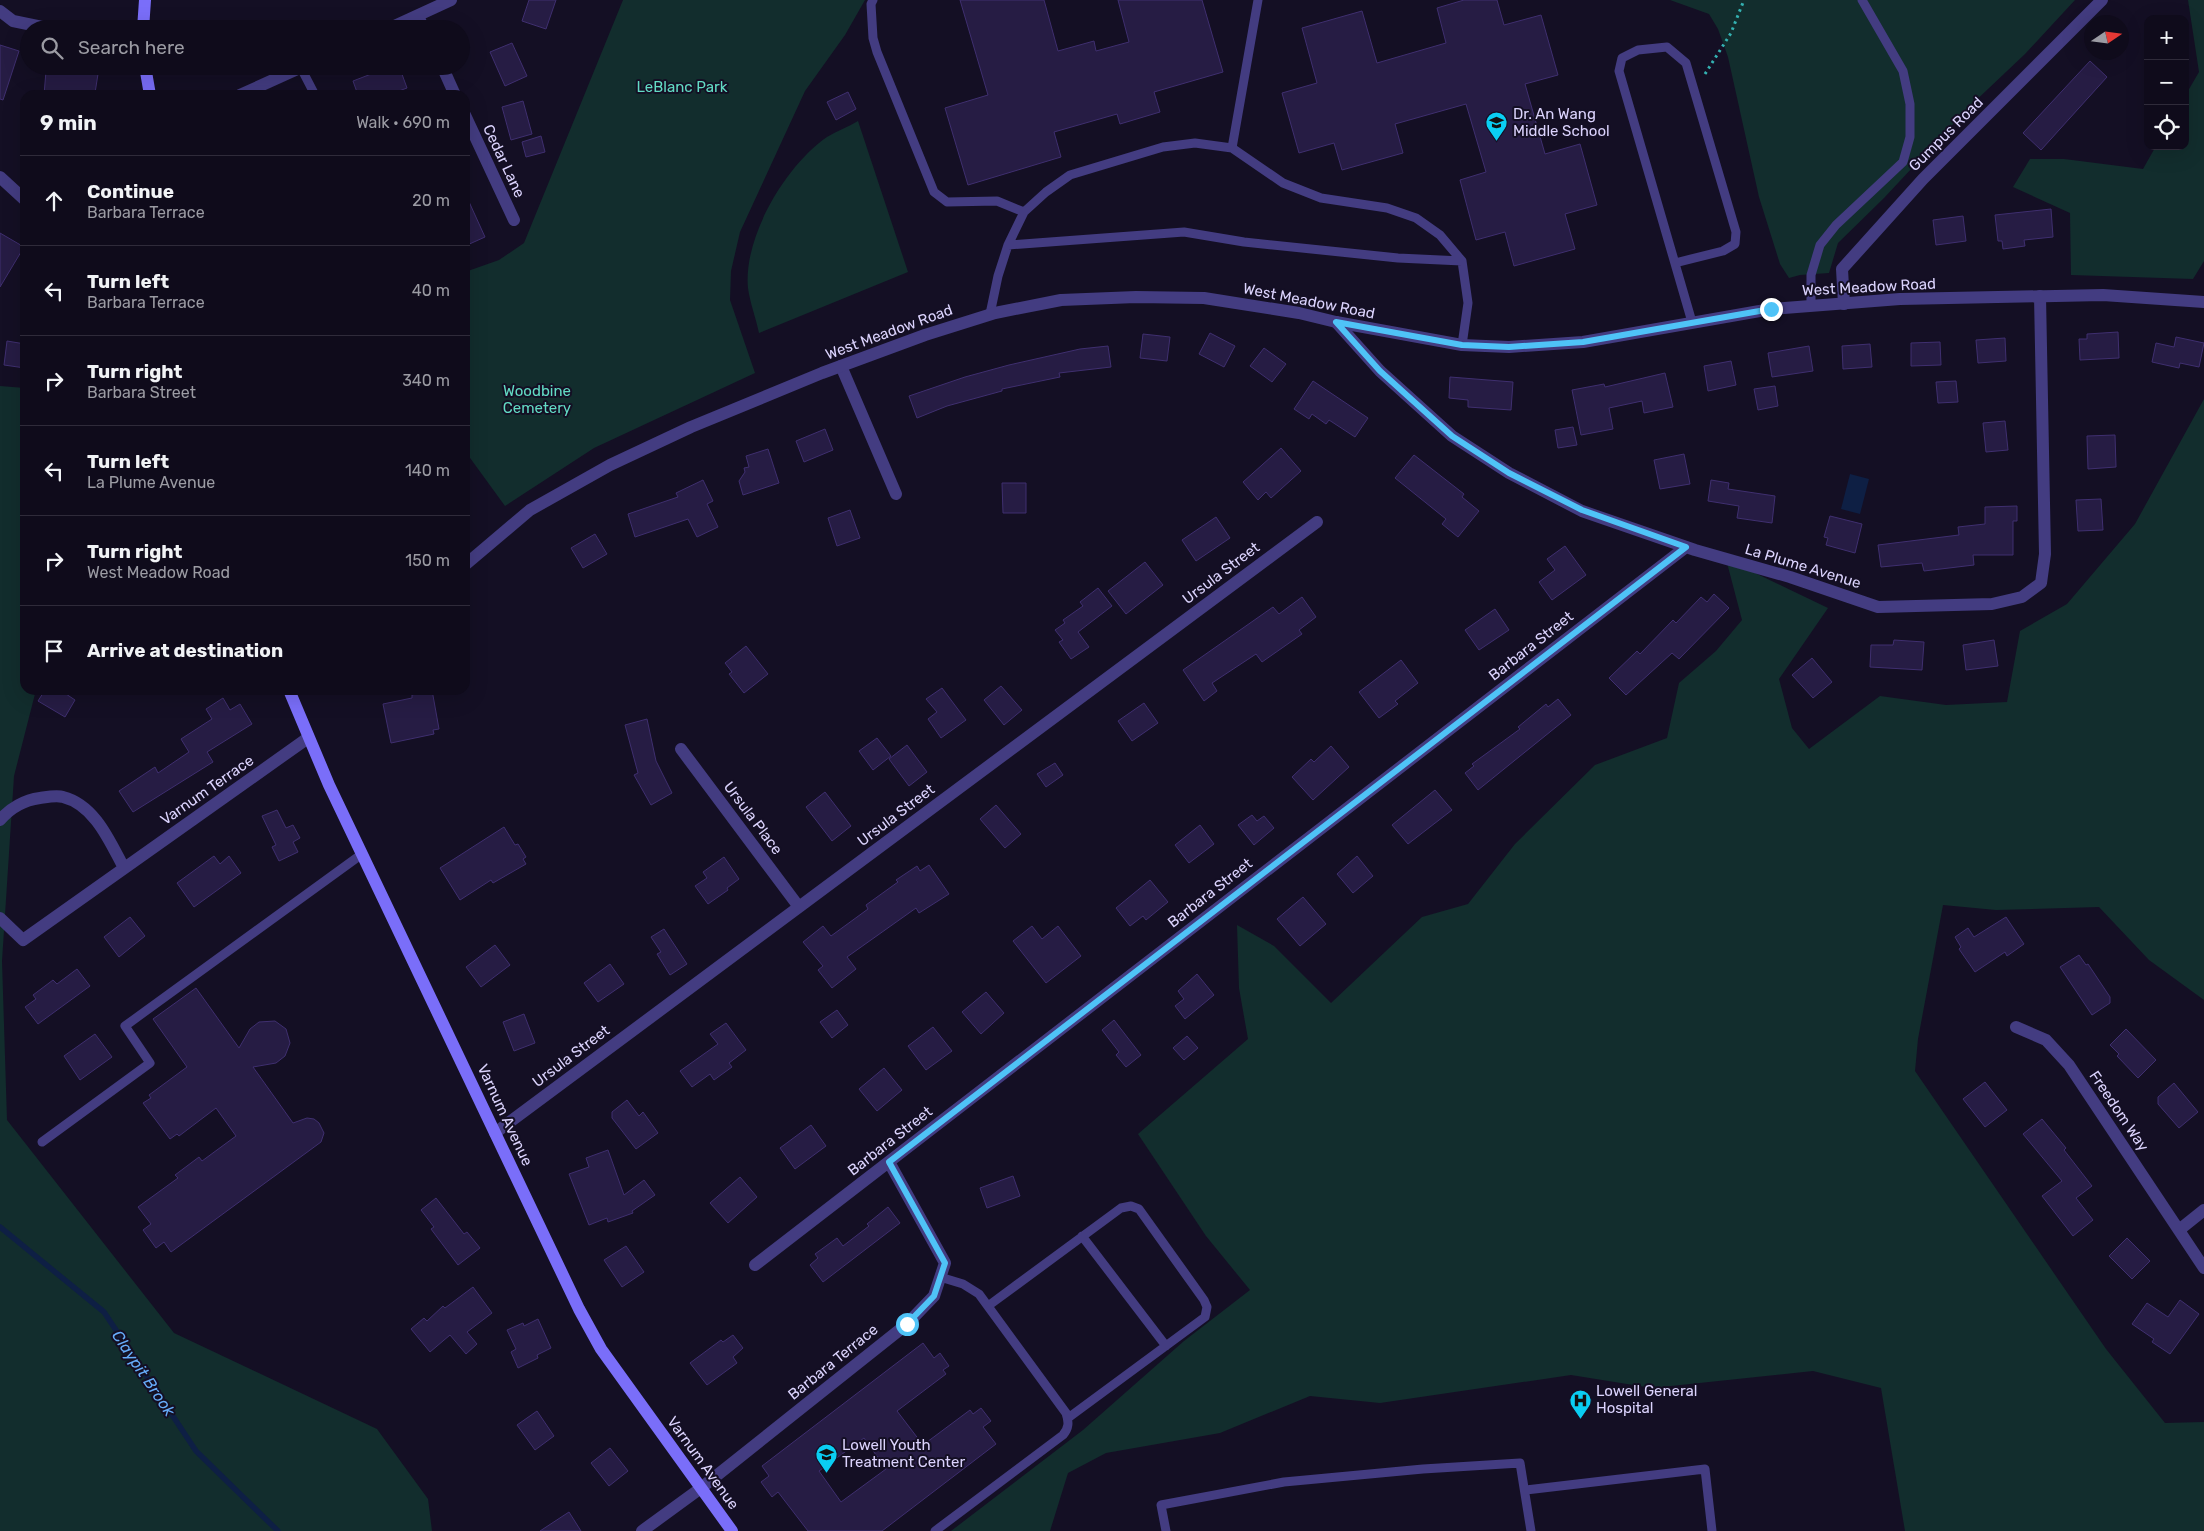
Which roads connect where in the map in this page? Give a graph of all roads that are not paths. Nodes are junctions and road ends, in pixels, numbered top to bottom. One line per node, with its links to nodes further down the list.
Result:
1 (145, 0): 9 (main road)
2 (451, 0): 8 (street)
3 (873, 0): 25 (lane)
4 (1258, 0): 22 (lane)
5 (1862, 0): 33 (lane)
6 (2102, 0): 32 (street, Gumpus Road)
7 (0, 11): 12 (street)
8 (418, 16): 10 (street); 11 (street)
9 (144, 20)
10 (409, 20)
11 (420, 20)
12 (20, 22)
13 (147, 75): 17 (main road)
14 (284, 75): 18 (street)
15 (306, 75): 19 (lane)
16 (446, 75): 20 (street)
17 (149, 90)
18 (251, 90)
19 (313, 90)
20 (453, 90)
21 (470, 127): 26 (street, Cedar Lane)
22 (1232, 148): 25 (lane); 28 (lane)
23 (0, 177): 24 (street)
24 (20, 195)
25 (1024, 212): 27 (lane)
26 (514, 220)
27 (1008, 245): 28 (lane); 34 (lane)
28 (1462, 260): 37 (lane)
29 (1675, 264): 29 (lane); 36 (lane)
30 (2040, 296): 31 (street, West Meadow Road); 32 (street, West Meadow Road); 41 (street, La Plume Avenue)
31 (2204, 302)
32 (1844, 304): 33 (street, West Meadow Road)
33 (1811, 306): 36 (street, West Meadow Road)
34 (990, 314): 35 (street, West Meadow Road); 38 (street, West Meadow Road)
35 (1336, 322): 37 (street, West Meadow Road); 41 (street, La Plume Avenue)
36 (1692, 322): 37 (street, West Meadow Road)
37 (1462, 345)
38 (841, 366): 39 (street); 42 (street, West Meadow Road)
39 (896, 494)
40 (1317, 522): 49 (street, Ursula Street)
41 (1686, 547): 54 (street, Barbara Street)
42 (470, 561)
43 (291, 695): 44 (main road, Varnum Avenue)
44 (308, 738): 47 (main road, Varnum Avenue); 48 (street, Varnum Terrace)
45 (682, 749): 49 (street, Ursula Place)
46 (0, 820): 48 (street)
47 (362, 854): 52 (main road, Varnum Avenue); 53 (lane)
48 (124, 868): 50 (street, Varnum Terrace)
49 (800, 907): 52 (street, Ursula Street)
50 (0, 918)
51 (2016, 1026): 56 (street, Freedom Way)
52 (495, 1133): 64 (main road, Varnum Avenue)
53 (42, 1142)
54 (889, 1162): 58 (street, Barbara Street); 60 (street, Barbara Terrace)
55 (2204, 1210): 56 (street)
56 (2179, 1230): 59 (street, Freedom Way)
57 (1082, 1236): 61 (lane); 62 (lane); 62 (lane)
58 (755, 1265)
59 (2204, 1268)
60 (940, 1277): 61 (lane); 64 (street, Barbara Terrace)
61 (988, 1306): 63 (lane)
62 (1166, 1346): 63 (lane)
63 (1068, 1418): 68 (lane)
64 (701, 1488): 66 (street, Barbara Terrace); 67 (main road, Varnum Avenue)
65 (1526, 1490): 69 (lane); 70 (lane); 71 (lane)
66 (642, 1531)
67 (732, 1531)
68 (935, 1531)
69 (1166, 1531)
70 (1531, 1531)
71 (1712, 1531)

